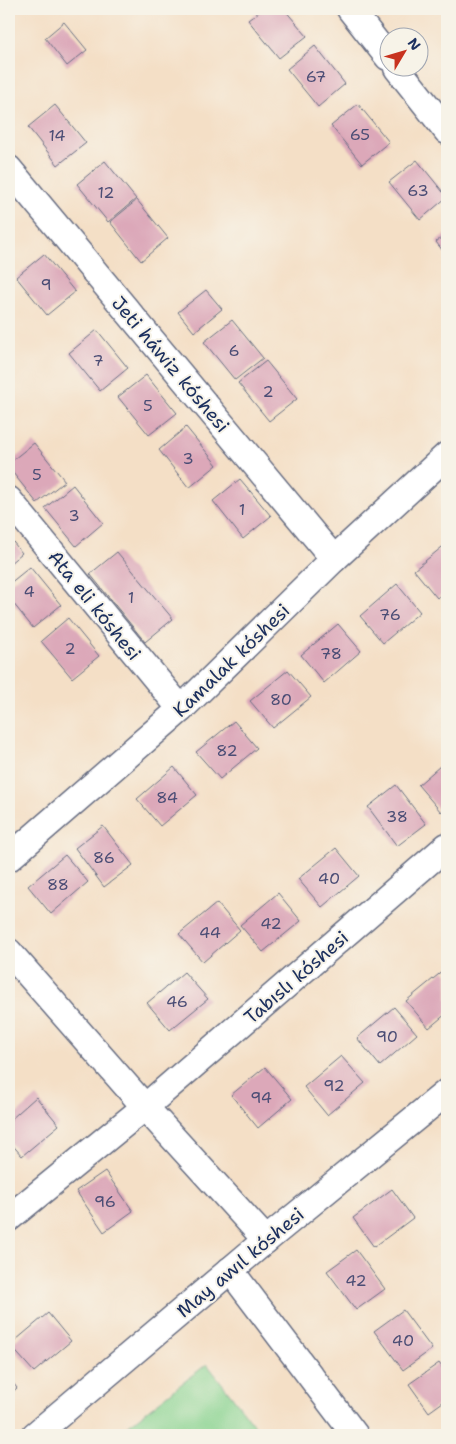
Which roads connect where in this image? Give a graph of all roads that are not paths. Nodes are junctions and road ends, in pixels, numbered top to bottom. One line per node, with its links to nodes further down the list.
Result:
1 (350, 9): 2 (street)
2 (378, 44)
3 (405, 78): 4 (street)
4 (447, 132)
5 (9, 168): 8 (street, Jeti háwiz kóshesi)
6 (447, 455): 8 (street, Kamalak kóshesi)
7 (9, 500): 9 (street, Ata eli kóshesi)
8 (334, 559): 9 (street, Kamalak kóshesi)
9 (181, 709): 11 (street, Kamalak kóshesi)
10 (447, 846): 14 (street, Tabıslı kóshesi)
11 (9, 858)
12 (9, 952): 14 (street)
13 (447, 1092): 16 (street, May awıl kóshesi)
14 (145, 1107): 15 (street, Tabıslı kóshesi); 16 (street)
15 (9, 1218)
16 (266, 1240): 17 (street, May awıl kóshesi)
17 (230, 1270): 18 (street, May awıl kóshesi); 19 (street)
18 (35, 1435)
19 (355, 1435)

